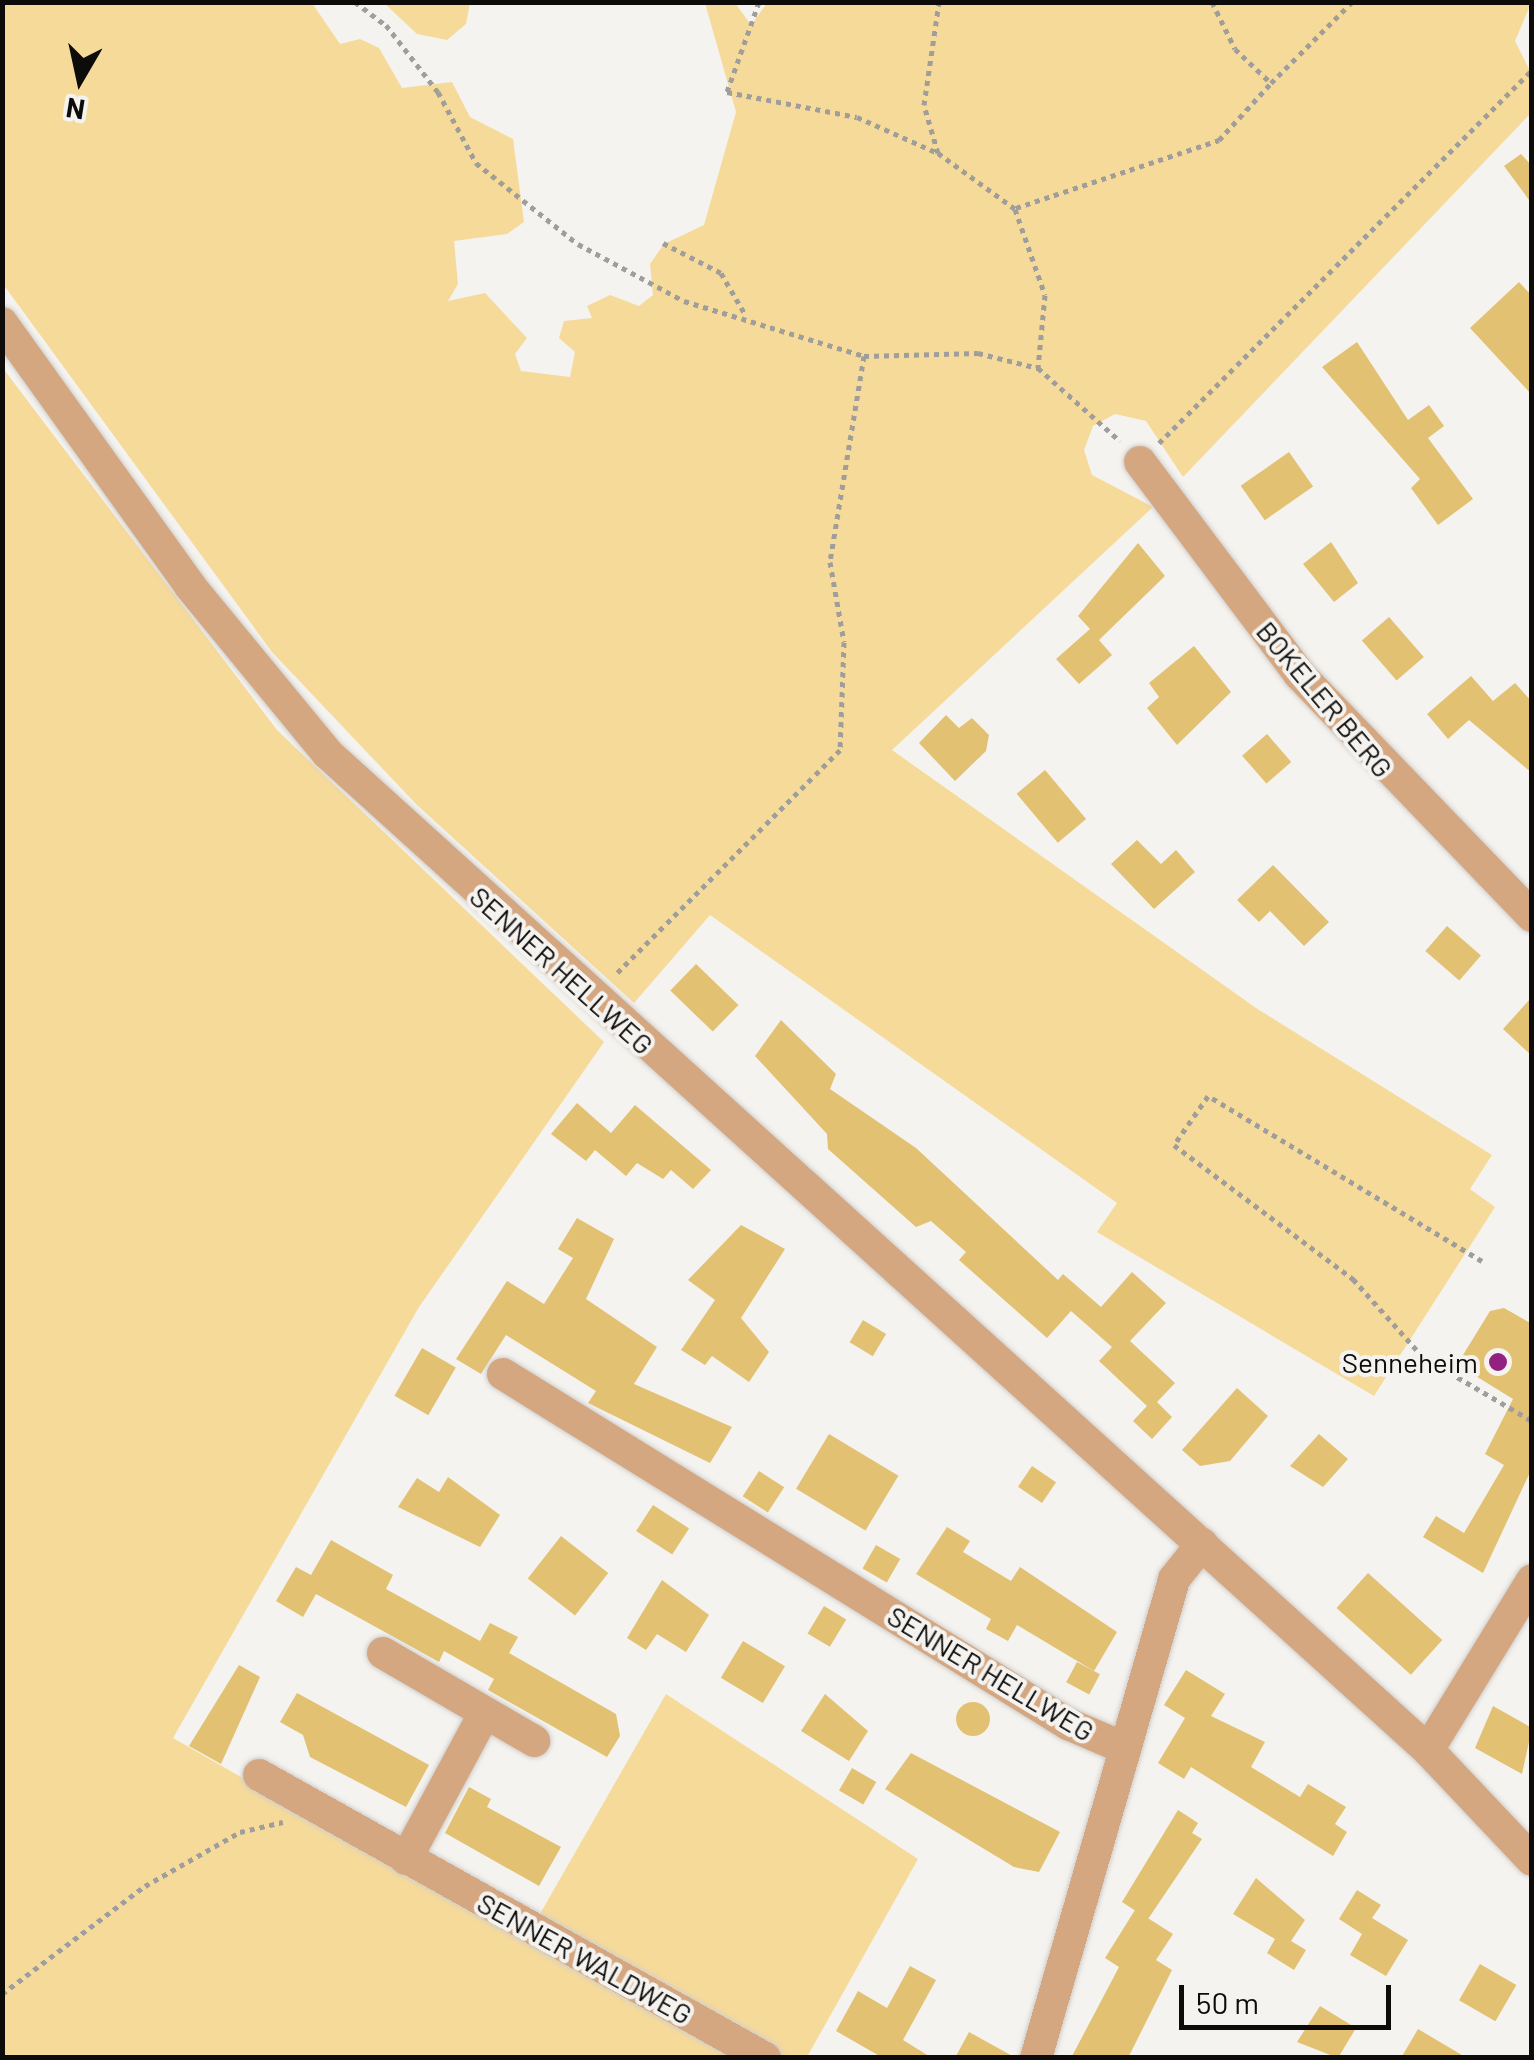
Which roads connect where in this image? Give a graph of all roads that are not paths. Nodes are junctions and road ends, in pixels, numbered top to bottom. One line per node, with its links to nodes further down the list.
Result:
1 (2, 322): 5 (street, SENNER HELLWEG)
2 (1140, 462): 3 (street, BOKELER BERG)
3 (1532, 916)
4 (503, 1374): 10 (street, SENNER HELLWEG)
5 (1202, 1544): 10 (street, SENNER HELLWEG); 11 (street, SENNER HELLWEG)
6 (1532, 1580): 11 (street)
7 (383, 1653): 8 (street)
8 (484, 1714): 9 (street); 13 (street)
9 (534, 1741)
10 (1124, 1748): 16 (street, SENNER HELLWEG)
11 (1428, 1750): 14 (street, SENNER HELLWEG)
12 (259, 1775): 13 (street, SENNER WALDWEG)
13 (406, 1859): 15 (street, SENNER WALDWEG)
14 (1532, 1860)
15 (765, 2058)
16 (1036, 2058)

